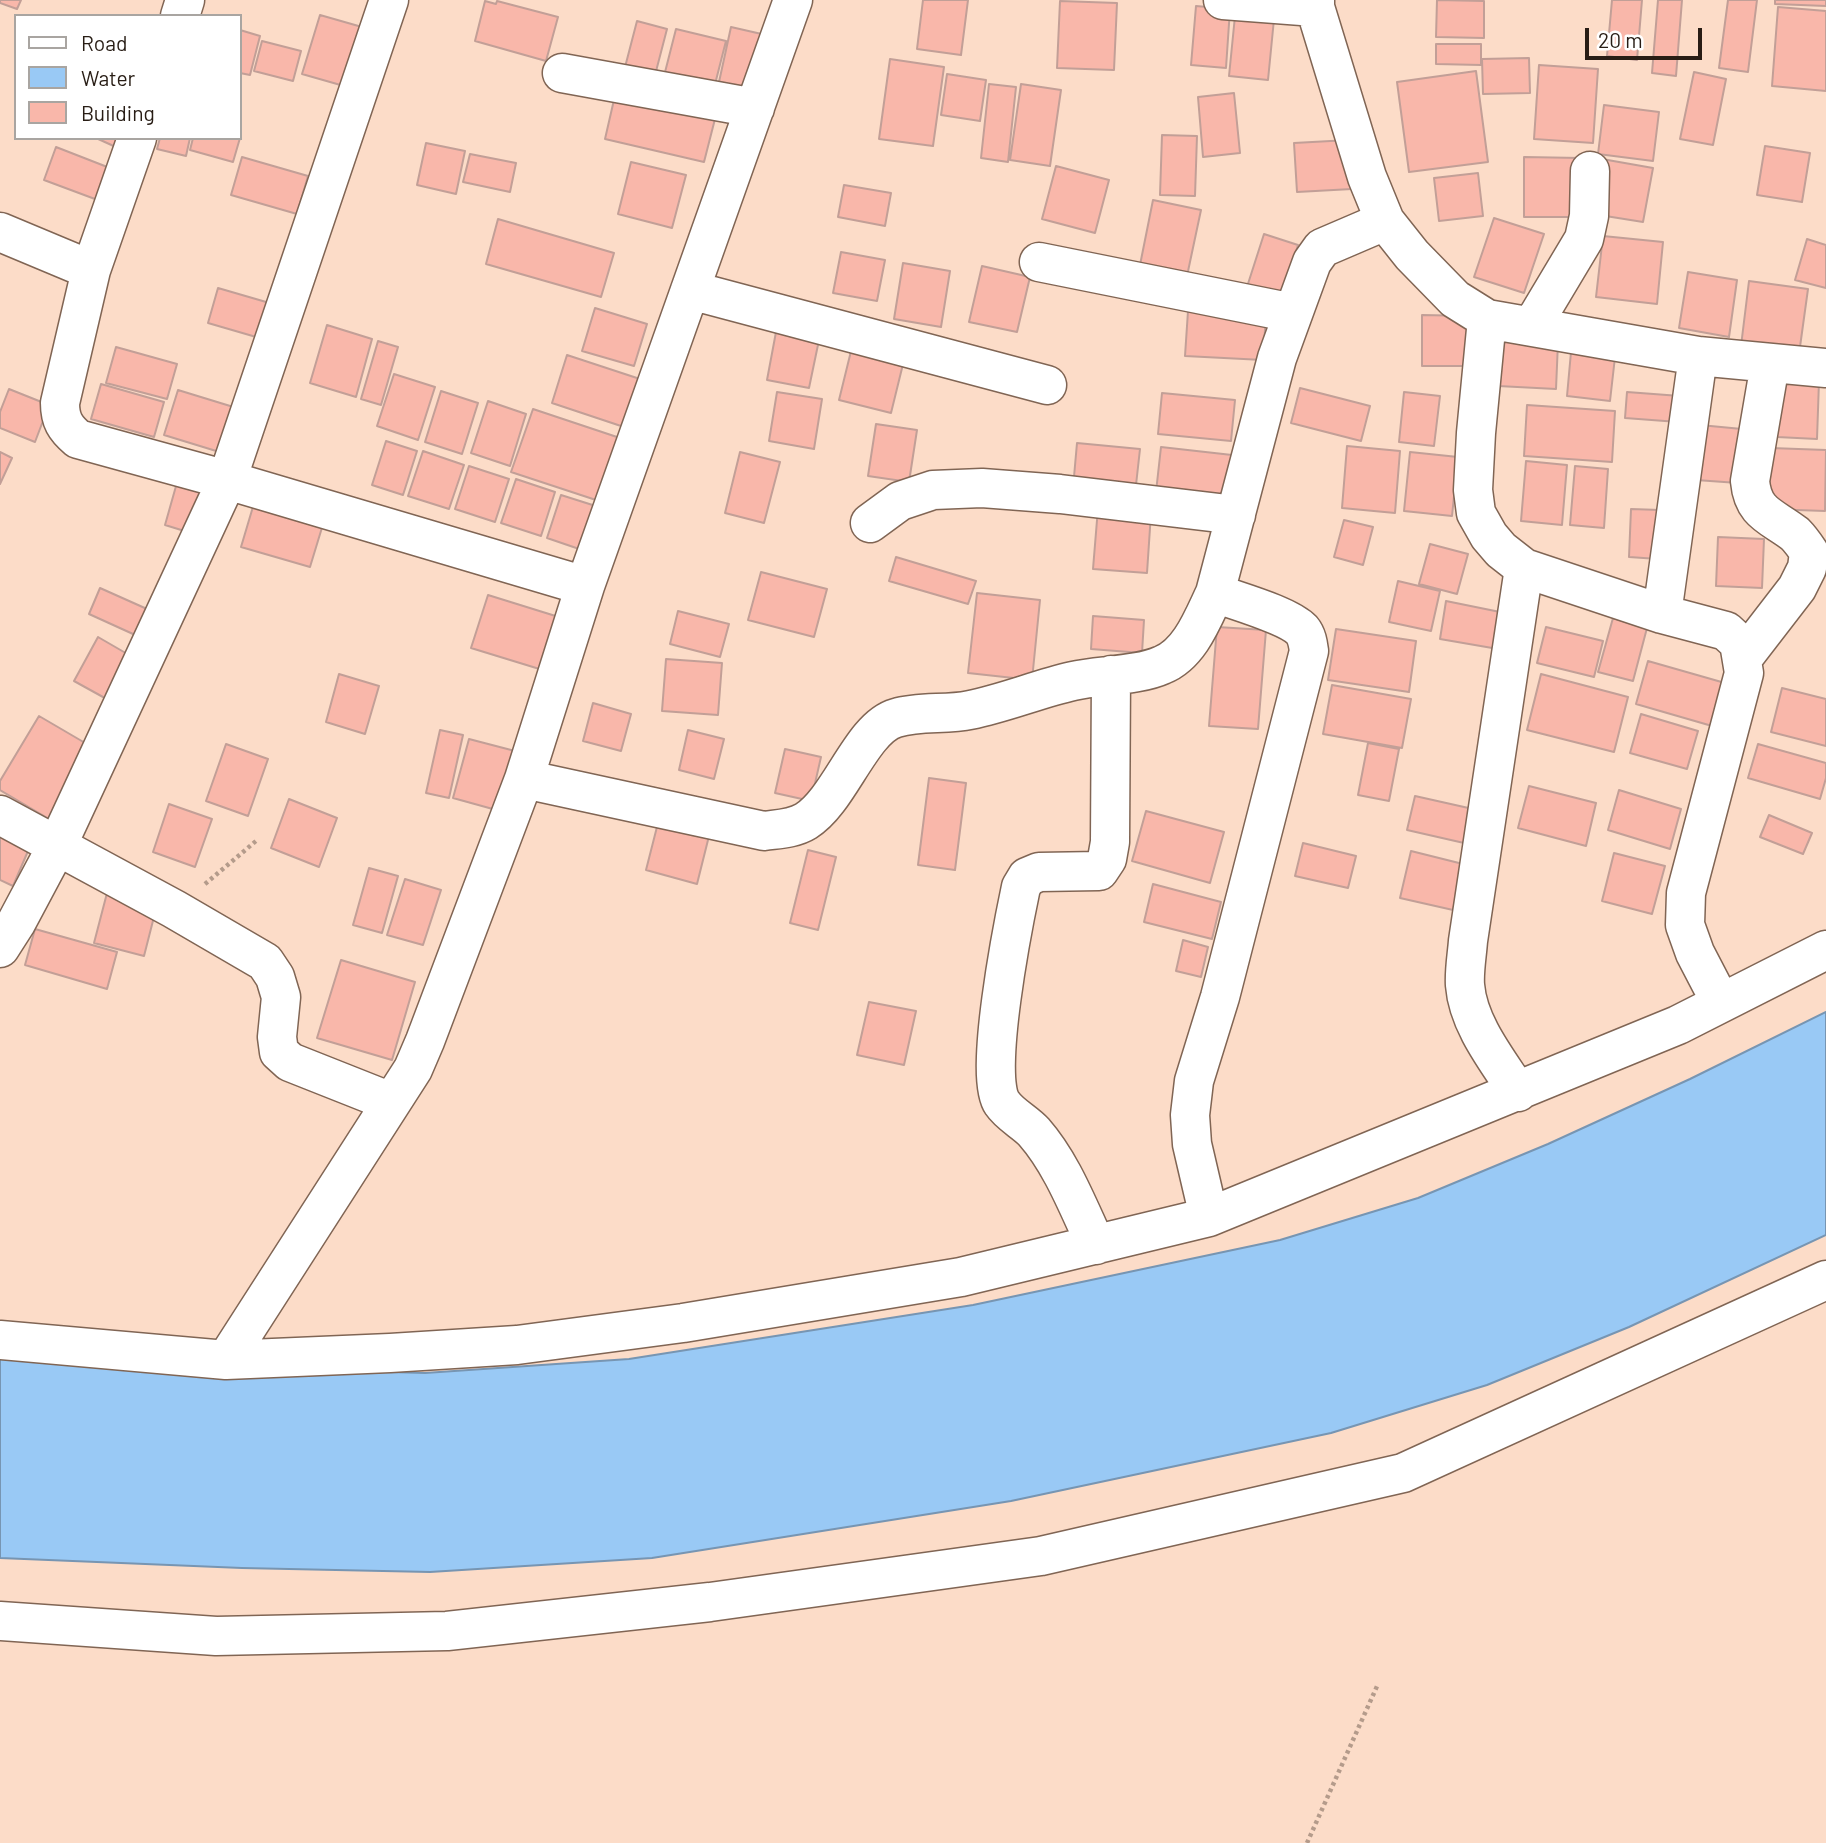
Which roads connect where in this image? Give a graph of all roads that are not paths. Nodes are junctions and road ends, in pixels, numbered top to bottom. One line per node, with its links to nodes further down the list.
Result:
1 (389, 0): 21 (street)
2 (793, 0): 6 (street)
3 (1223, 0): 4 (street)
4 (1315, 3): 9 (street)
5 (562, 73): 6 (street)
6 (754, 108): 13 (street)
7 (136, 140): 12 (street)
8 (1591, 171): 16 (street)
9 (1385, 221): 14 (street); 15 (street)
10 (0, 232): 12 (street)
11 (1039, 262): 14 (street)
12 (91, 270): 21 (street)
13 (690, 290): 20 (street); 25 (street)
14 (1293, 313): 22 (street)
15 (1487, 319): 16 (street); 24 (street)
16 (1532, 326): 17 (street)
17 (1698, 356): 18 (street); 27 (street)
18 (1770, 364): 19 (street); 28 (street)
19 (1826, 368)
20 (1047, 385)
21 (227, 480): 25 (street); 32 (street)
22 (1236, 515): 23 (street); 26 (street)
23 (870, 523)
24 (1524, 568): 27 (street); 36 (street)
25 (585, 586): 30 (street)
26 (1215, 593): 29 (street); 38 (street)
27 (1662, 614): 28 (street)
28 (1743, 658): 35 (street)
29 (1111, 675): 30 (street); 39 (street)
30 (524, 779): 37 (street)
31 (0, 815): 32 (street)
32 (57, 846): 33 (street); 37 (street)
33 (0, 948)
34 (1826, 950): 35 (street)
35 (1721, 1003): 36 (street)
36 (1518, 1092): 38 (street)
37 (391, 1102): 42 (street)
38 (1209, 1217): 39 (street)
39 (1096, 1245): 42 (street)
40 (1826, 1280): 43 (street)
41 (0, 1340): 42 (street)
42 (226, 1360)
43 (0, 1621)

